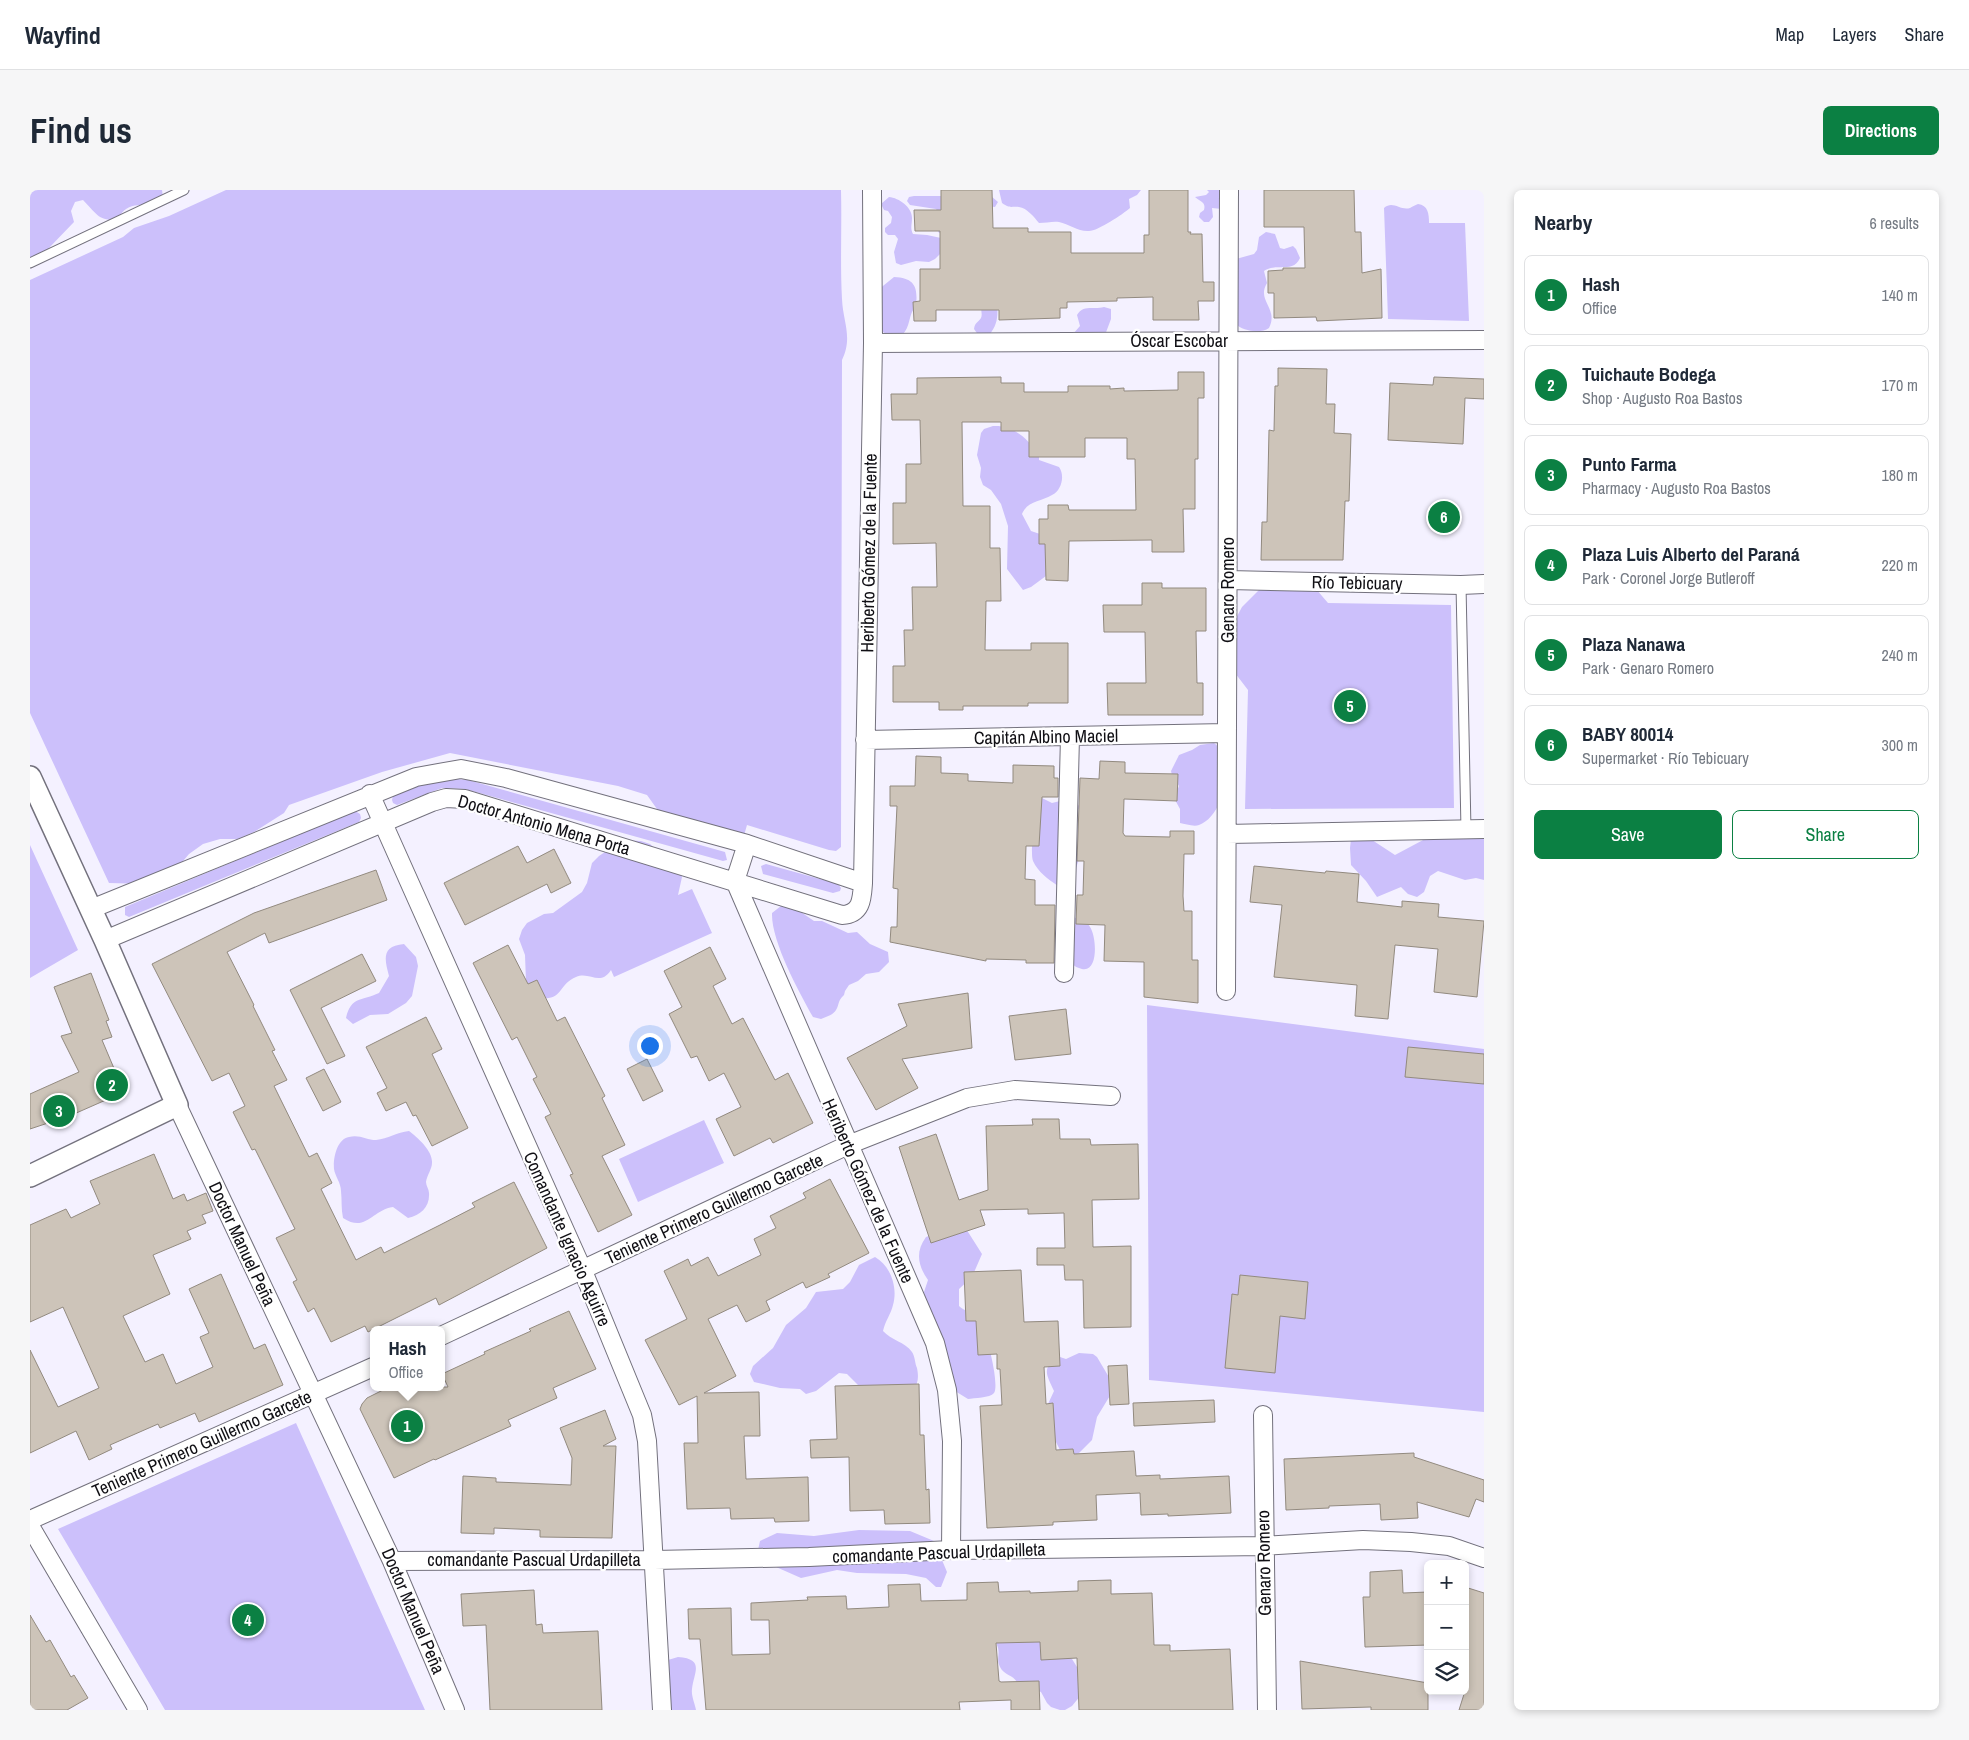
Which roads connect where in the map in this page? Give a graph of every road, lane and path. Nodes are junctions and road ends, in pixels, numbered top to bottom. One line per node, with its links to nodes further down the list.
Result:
1 (184, 190): 4 (lane)
2 (872, 190): 7 (street, Heriberto Gómez de la Fuente)
3 (1229, 190): 5 (street, Genaro Romero)
4 (30, 263)
5 (1227, 340): 6 (street, Óscar Escobar); 7 (street, Óscar Escobar); 8 (street, Genaro Romero)
6 (1484, 340)
7 (873, 343): 13 (street, Heriberto Gómez de la Fuente)
8 (1229, 580): 10 (street, Río Tebicuary); 11 (street, Genaro Romero)
9 (1484, 584): 10 (street, Río Tebicuary)
10 (1461, 585): 18 (lane)
11 (1226, 733): 12 (street, Capitán Albino Maciel); 19 (street, Genaro Romero)
12 (1070, 737): 13 (street, Capitán Albino Maciel); 26 (street)
13 (865, 740): 22 (street, Heriberto Gómez de la Fuente)
14 (30, 777): 23 (street, Doctor Manuel Peña)
15 (370, 794): 16 (street, Comandante Ignacio Aguirre); 20 (street); 23 (street)
16 (382, 822): 21 (street, Doctor Antonio Mena Porta); 25 (street, Doctor Antonio Mena Porta); 32 (street, Comandante Ignacio Aguirre)
17 (1484, 829): 18 (street)
18 (1466, 830): 19 (street)
19 (1227, 834): 27 (street, Genaro Romero)
20 (747, 844): 21 (street); 22 (street)
21 (735, 881): 24 (street, Doctor Antonio Mena Porta); 30 (street, Heriberto Gómez de la Fuente)
22 (863, 883): 24 (street, Heriberto Gómez de la Fuente)
23 (91, 910): 25 (street, Doctor Manuel Peña)
24 (852, 914)
25 (105, 940): 29 (street, Doctor Manuel Peña)
26 (1064, 973)
27 (1226, 990)
28 (1111, 1096): 30 (street, Teniente Primero Guillermo Garcete)
29 (177, 1104): 31 (street); 35 (street, Doctor Manuel Peña)
30 (848, 1145): 32 (street, Teniente Primero Guillermo Garcete); 40 (street, Heriberto Gómez de la Fuente)
31 (30, 1176)
32 (583, 1271): 33 (street, Teniente Primero Guillermo Garcete); 42 (street, Comandante Ignacio Aguirre)
33 (445, 1334)
34 (370, 1368): 35 (street, Teniente Primero Guillermo Garcete)
35 (314, 1395): 37 (street, Teniente Primero Guillermo Garcete); 43 (street, Doctor Manuel Peña)
36 (1263, 1415): 39 (street, Genaro Romero)
37 (30, 1520)
38 (30, 1526): 44 (street)
39 (1263, 1546): 40 (street, comandante Pascual Urdapilleta); 41 (street, comandante Pascual Urdapilleta); 47 (street, Genaro Romero)
40 (950, 1550): 42 (street, comandante Pascual Urdapilleta)
41 (1484, 1558)
42 (654, 1560): 43 (street, comandante Pascual Urdapilleta); 46 (street, Comandante Ignacio Aguirre)
43 (392, 1561): 45 (street, Doctor Manuel Peña)
44 (138, 1710)
45 (456, 1710)
46 (662, 1710)
47 (1266, 1710)

